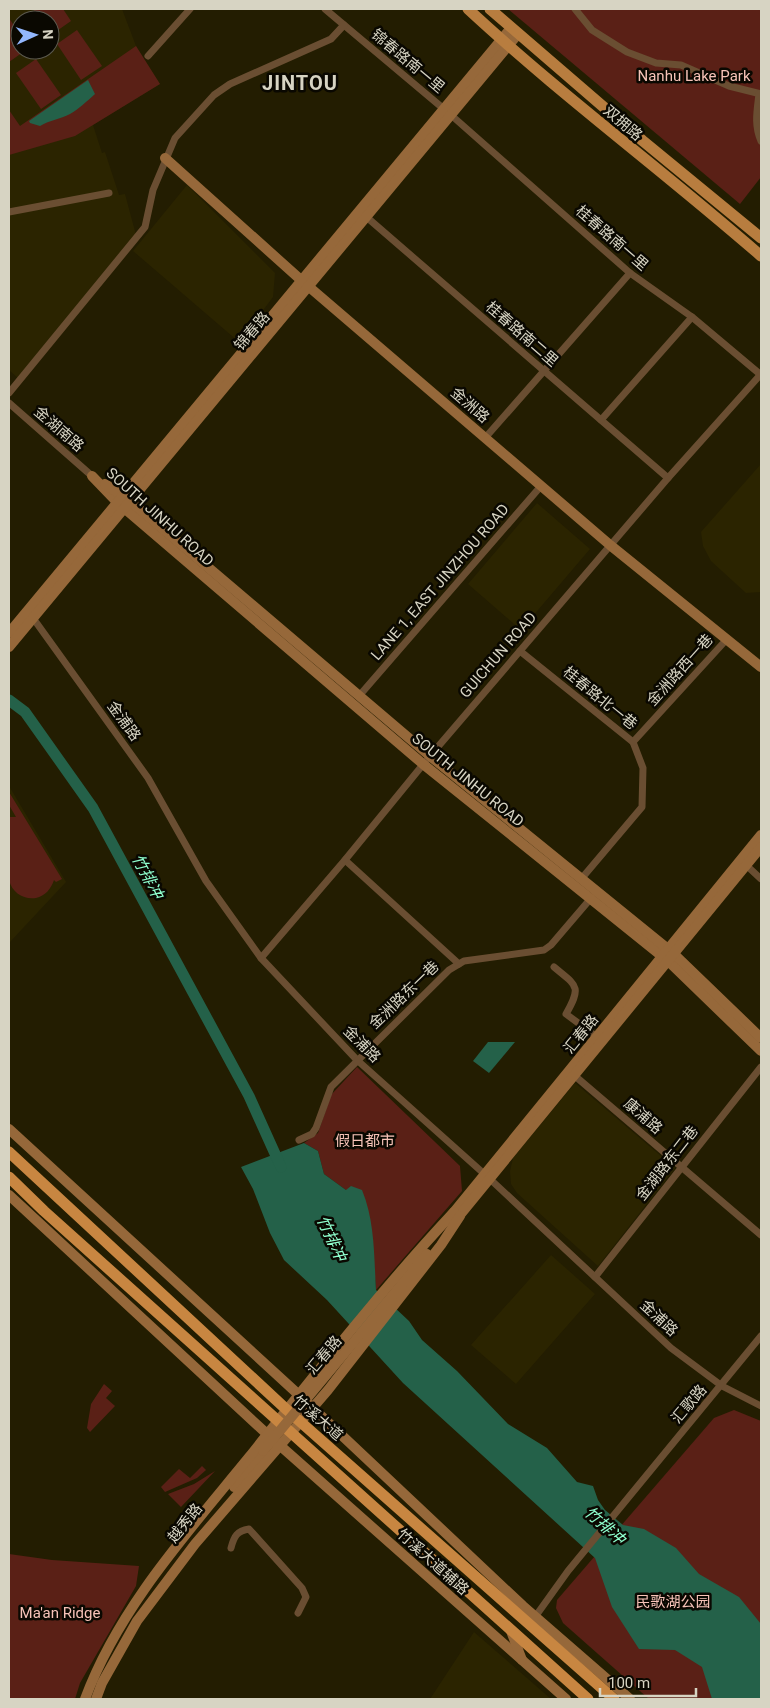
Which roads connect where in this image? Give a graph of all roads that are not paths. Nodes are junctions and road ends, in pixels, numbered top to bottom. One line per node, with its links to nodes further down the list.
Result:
1 (190, 9): 9 (street)
2 (324, 9): 6 (street, 锦春路南一里)
3 (468, 9): 8 (main road, 双拥路)
4 (490, 9): 7 (main road, 双拥路)
5 (575, 9): 10 (street)
6 (344, 25): 11 (street, 锦春路南一里); 13 (street)
7 (514, 31): 8 (main road, 锦春路); 17 (main road, 双拥路)
8 (505, 43): 11 (main road, 锦春路); 18 (main road, 双拥路)
9 (148, 56)
10 (760, 94): 12 (street)
11 (447, 112): 16 (main road, 锦春路); 19 (street, 桂春路南一里)
12 (761, 141)
13 (165, 158): 20 (main road, 金洲路); 24 (street)
14 (109, 192): 15 (street)
15 (9, 212)
16 (362, 214): 20 (main road, 锦春路); 22 (street, 桂春路南二里)
17 (761, 238)
18 (761, 256)
19 (630, 273): 21 (street, 桂春路南一里); 22 (street)
20 (305, 284): 27 (main road, 金洲路); 31 (main road, 锦春路)
21 (692, 317): 23 (street, 桂春路南一里); 26 (street)
22 (544, 371): 26 (street, 桂春路南二里); 27 (street)
23 (761, 375): 29 (street, GUICHUN ROAD)
24 (9, 393)
25 (9, 403): 28 (street, 金湖南路)
26 (601, 420): 29 (street, 桂春路南二里)
27 (485, 438): 30 (main road, 金洲路)
28 (92, 476): 31 (main road, SOUTH JINHU ROAD)
29 (668, 478): 32 (street, GUICHUN ROAD)
30 (541, 486): 32 (main road, 金洲路); 38 (street, LANE 1, EAST JINZHOU ROAD)
31 (124, 502): 33 (main road, 锦春路); 35 (main road, 锦春路); 38 (main road, SOUTH JINHU ROAD); 40 (main road, SOUTH JINHU ROAD)
32 (610, 545): 34 (main road, 金洲路); 36 (street, GUICHUN ROAD)
33 (33, 618): 35 (main road, 锦春路); 49 (street, 金浦路)
34 (727, 639): 37 (main road, 金洲路); 39 (street, 金洲路西一巷)
35 (11, 640)
36 (520, 651): 39 (street, 桂春路北一巷); 40 (street, GUICHUN ROAD)
37 (761, 667)
38 (359, 696): 40 (main road, SOUTH JINHU ROAD)
39 (633, 742): 45 (street, 桂春路北一巷)
40 (426, 760): 43 (street, GUICHUN ROAD); 45 (main road, SOUTH JINHU ROAD); 47 (main road, SOUTH JINHU ROAD)
41 (761, 835): 48 (main road, 汇春路)
42 (761, 847): 44 (main road, 汇春路)
43 (345, 860): 49 (street, GUICHUN ROAD); 50 (street)
44 (746, 865): 46 (street); 48 (main road, 汇春路)
45 (582, 878): 47 (main road, SOUTH JINHU ROAD)
46 (761, 879)
47 (594, 894): 48 (main road, SOUTH JINHU ROAD); 50 (street, 金洲路东一巷)
48 (668, 956): 52 (main road, 汇春路); 53 (main road, SOUTH JINHU ROAD); 54 (main road, SOUTH JINHU ROAD); 57 (main road, 汇春路)
49 (261, 958): 55 (street, 金浦路)
50 (459, 964): 55 (street, 金洲路东一巷)
51 (554, 967): 52 (street)
52 (598, 1037): 63 (main road, 汇春路)
53 (761, 1038)
54 (761, 1051)
55 (357, 1060): 59 (street, 金洲路东一巷); 63 (street, 金浦路)
56 (761, 1067): 61 (street, 金湖路东二巷)
57 (575, 1076): 61 (street, 康浦路); 63 (main road, 汇春路)
58 (9, 1129): 70 (main road)
59 (300, 1140)
60 (9, 1152): 72 (highway, 竹溪大道)
61 (682, 1168): 66 (street, 康浦路); 67 (street, 金湖路东二巷)
62 (9, 1177): 74 (highway, 竹溪大道)
63 (488, 1177): 65 (main road, 汇春路); 67 (street, 金浦路)
64 (9, 1195): 77 (main road, 竹溪大道辅路)
65 (457, 1214): 70 (main road); 73 (main road); 79 (main road, 汇春路, bridge)
66 (761, 1235)
67 (595, 1277): 69 (street, 金浦路)
68 (761, 1336): 69 (street, 汇歌路)
69 (722, 1386): 71 (street, 金浦路); 83 (street, 汇歌路)
70 (299, 1395): 72 (main road); 73 (main road)
71 (761, 1406)
72 (287, 1410): 74 (main road); 75 (highway, 竹溪大道)
73 (312, 1410): 75 (main road); 81 (main road)
74 (277, 1421): 76 (highway, 竹溪大道); 77 (main road)
75 (300, 1422): 76 (main road); 85 (highway, 竹溪大道)
76 (292, 1433): 78 (main road); 84 (highway, 竹溪大道)
77 (267, 1434): 78 (main road, 竹溪大道辅路); 86 (main road)
78 (280, 1446): 86 (main road); 87 (main road, 竹溪大道辅路)
79 (263, 1451): 86 (main road, 越秀路)
80 (231, 1548): 82 (street)
81 (523, 1606): 83 (main road); 85 (main road)
82 (298, 1614)
83 (535, 1617): 88 (main road)
84 (511, 1631): 87 (main road); 92 (highway, 竹溪大道)
85 (546, 1639): 88 (highway, 竹溪大道)
86 (117, 1643): 89 (main road); 90 (main road)
87 (523, 1662): 91 (main road, 竹溪大道辅路)
88 (616, 1694): 93 (main road); 94 (main road)
89 (85, 1699)
90 (96, 1699)
91 (566, 1699)
92 (588, 1699)
93 (623, 1699)
94 (630, 1699)

